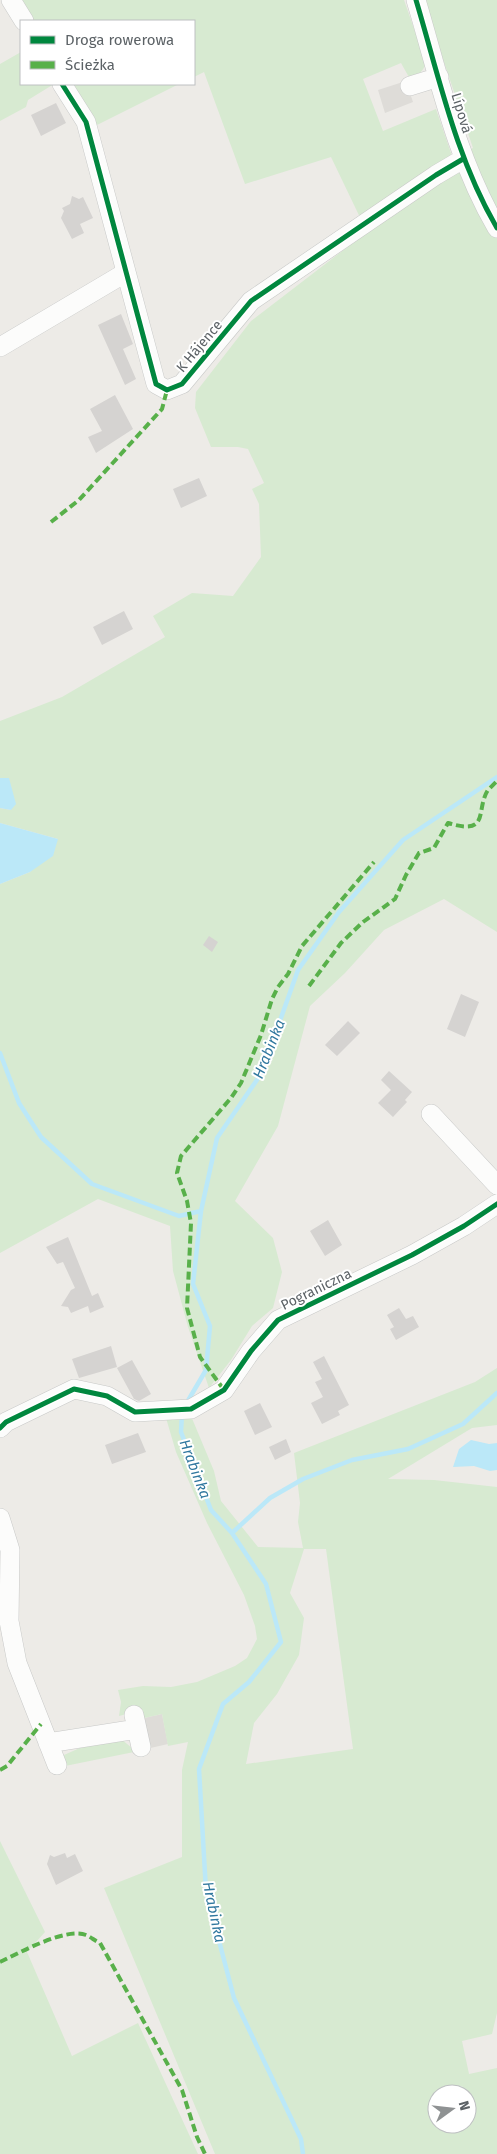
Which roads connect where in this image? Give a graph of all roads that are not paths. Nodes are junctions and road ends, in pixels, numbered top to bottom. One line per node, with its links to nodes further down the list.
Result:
1 (11, 0): 3 (street)
2 (416, 0): 4 (street, Lípová)
3 (23, 20)
4 (439, 76): 6 (street); 7 (street, Lípová)
5 (63, 85): 9 (street, K Hájence)
6 (410, 86)
7 (463, 158): 8 (street, Lípová); 9 (street, K Hájence)
8 (497, 228)
9 (125, 273): 10 (street)
10 (0, 347)
11 (431, 1114): 12 (street)
12 (497, 1185)
13 (497, 1204): 14 (street, Pograniczna)
14 (0, 1428)
15 (0, 1518): 17 (street)
16 (137, 1731): 17 (street)
17 (48, 1743): 18 (street)
18 (57, 1765)

